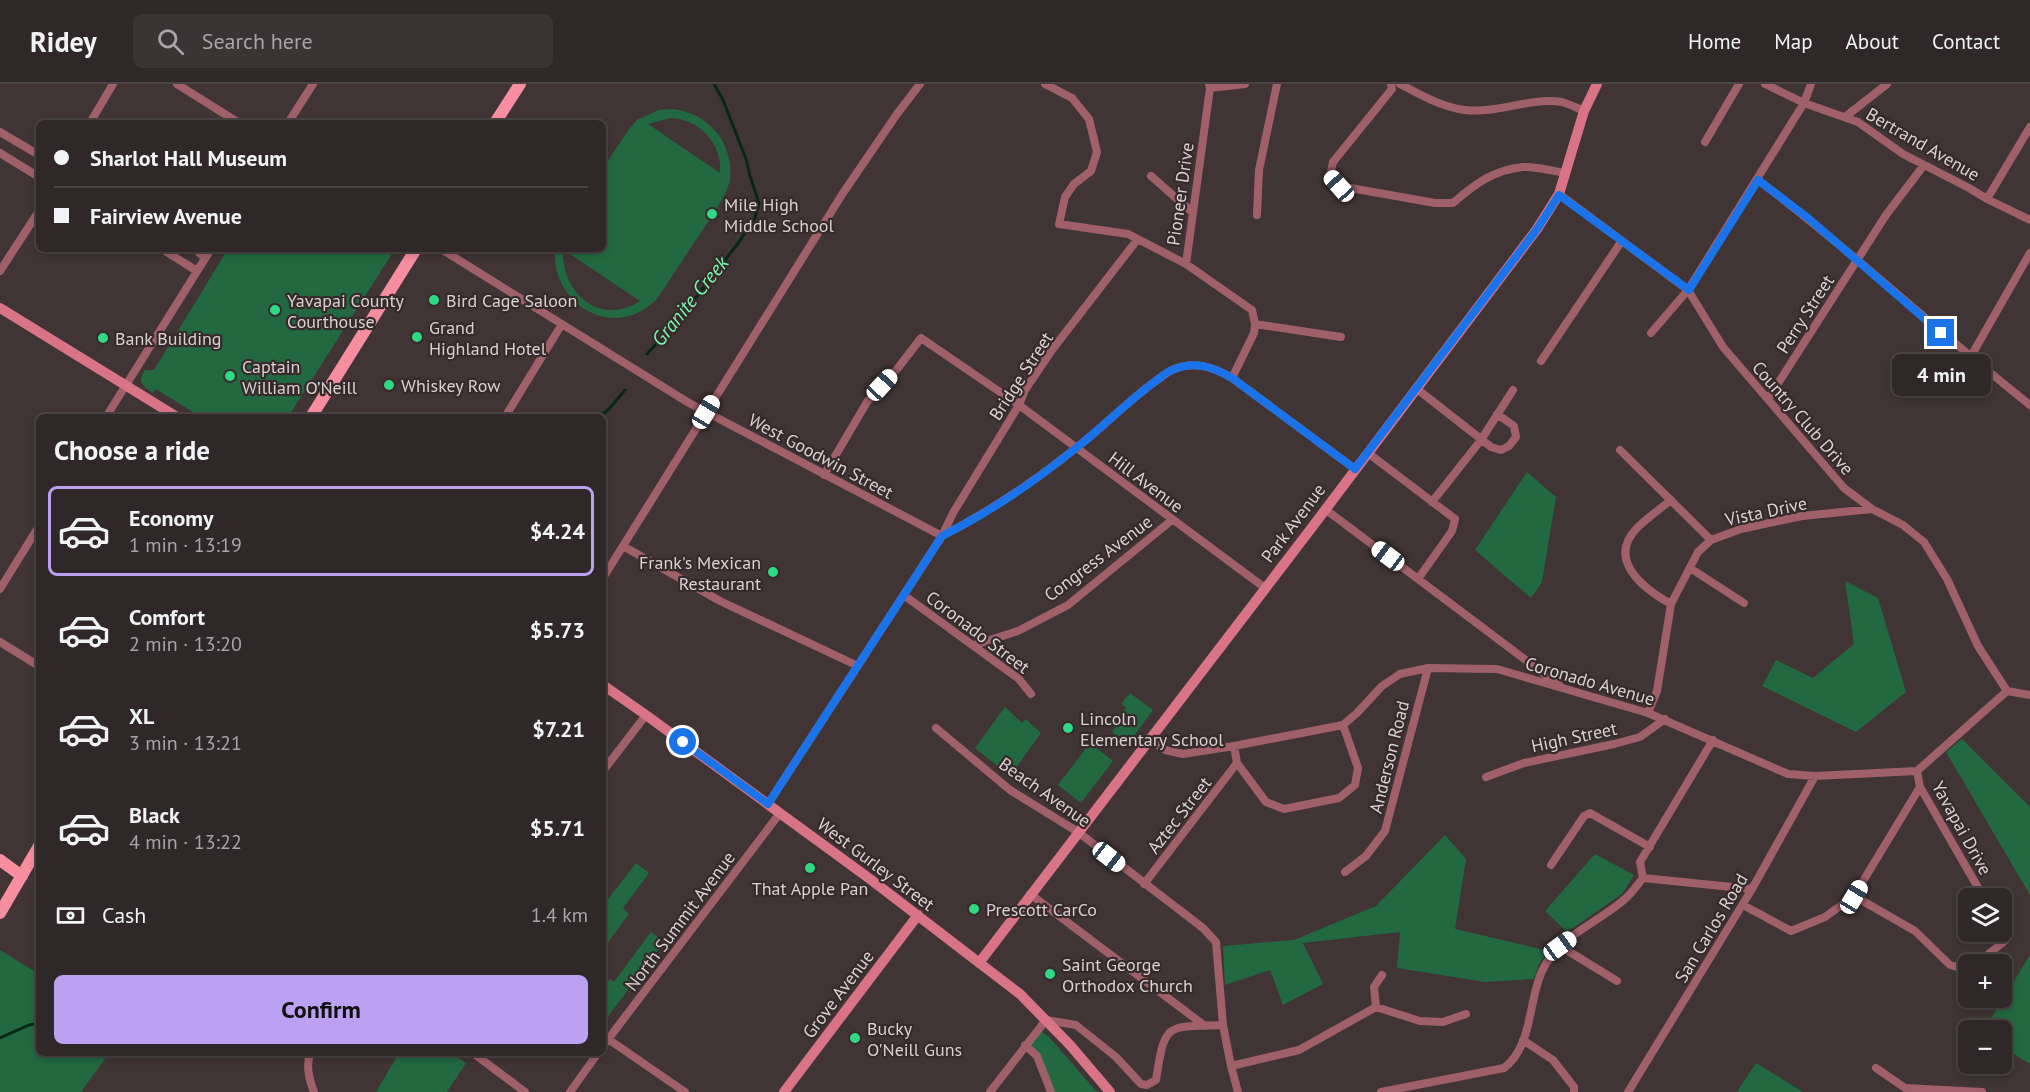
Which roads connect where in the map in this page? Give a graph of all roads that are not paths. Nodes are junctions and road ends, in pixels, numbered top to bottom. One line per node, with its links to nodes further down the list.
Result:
1 (113, 84): 20 (street)
2 (177, 84): 21 (street)
3 (313, 84): 22 (street)
4 (520, 84): 23 (main road)
5 (920, 84): 68 (street)
6 (1045, 84): 40 (street)
7 (1245, 84): 16 (street)
8 (1277, 84): 37 (street)
9 (1391, 84): 30 (street)
10 (1400, 84): 18 (street)
11 (1597, 84): 18 (street, Park Avenue)
12 (1738, 84): 26 (street)
13 (1765, 84): 17 (street, Bertrand Avenue)
14 (1811, 84): 17 (street)
15 (1887, 84): 19 (street)
16 (1210, 86): 36 (street, Pioneer Drive)
17 (1804, 103): 19 (street, Bertrand Avenue); 33 (street)
18 (1584, 111): 30 (street, Park Avenue)
19 (1845, 117): 29 (street, Bertrand Avenue)
20 (92, 120)
21 (234, 120)
22 (290, 120)
23 (497, 120)
24 (2030, 127): 35 (street)
25 (0, 132): 28 (street)
26 (1705, 142)
27 (0, 153): 31 (street)
28 (36, 153)
29 (1924, 165): 35 (street, Bertrand Avenue); 49 (street, Perry Street)
30 (1565, 173): 34 (street, Park Avenue)
31 (36, 175)
32 (1150, 176): 36 (street)
33 (1758, 180): 49 (street); 53 (street)
34 (1559, 195): 41 (street, Country Club Drive); 63 (street, Park Avenue)
35 (1987, 199): 39 (street, Bertrand Avenue)
36 (1192, 212): 50 (street, Pioneer Drive)
37 (1257, 214)
38 (36, 216): 52 (street)
39 (2030, 220)
40 (1137, 240): 50 (street); 66 (street, Bridge Street)
41 (1621, 242): 53 (street, Country Club Drive); 60 (street)
42 (167, 252): 51 (street)
43 (198, 252): 48 (street)
44 (209, 252): 48 (street)
45 (414, 252): 71 (main road)
46 (446, 252): 55 (street, West Goodwin Street)
47 (2030, 253): 59 (street)
48 (205, 258): 51 (street)
49 (1857, 261): 59 (street); 65 (street, Perry Street)
50 (1186, 264): 56 (street, Pioneer Drive)
51 (197, 270): 62 (street)
52 (0, 271)
53 (1689, 290): 57 (street); 65 (street, Country Club Drive)
54 (0, 308): 62 (street)
55 (562, 324): 68 (street, West Goodwin Street); 72 (street)
56 (1255, 324): 58 (street); 61 (street)
57 (1651, 333)
58 (1341, 337)
59 (1970, 358): 67 (street)
60 (1541, 361)
61 (1232, 378): 75 (street); 78 (street)
62 (126, 385): 69 (street); 70 (street)
63 (1417, 389): 74 (street); 77 (street, Park Avenue)
64 (1513, 390): 73 (street)
65 (1768, 399): 83 (street, Country Club Drive)
66 (1019, 405): 75 (street, Hill Avenue); 79 (street, Hill Avenue); 86 (street, Bridge Street)
67 (2030, 405)
68 (706, 412): 79 (street, West Goodwin Street); 88 (street)
69 (108, 414)
70 (172, 414)
71 (313, 414)
72 (507, 414)
73 (1497, 414): 74 (street); 74 (street)
74 (1481, 440): 81 (street)
75 (1077, 448): 84 (street, Hill Avenue); 86 (street)
76 (1620, 450): 80 (street)
77 (1368, 453): 78 (street, Park Avenue); 81 (street)
78 (1355, 469): 82 (street, Park Avenue)
79 (824, 476): 86 (street, West Goodwin Street)
80 (1671, 500): 87 (street); 96 (street)
81 (1432, 502): 91 (street)
82 (1325, 509): 91 (street); 92 (street, Park Avenue)
83 (1872, 509): 87 (street, Vista Drive); 104 (street, Country Club Drive)
84 (1172, 520): 92 (street, Hill Avenue); 98 (street, Congress Avenue)
85 (36, 531): 93 (street)
86 (942, 536): 94 (street, Bridge Street)
87 (1711, 540): 89 (street, Vista Drive)
88 (623, 546): 90 (street); 100 (street)
89 (1690, 568): 95 (street); 96 (street, Vista Drive)
90 (606, 574)
91 (1418, 579): 103 (street)
92 (1265, 588): 112 (street, Park Avenue)
93 (0, 590)
94 (904, 596): 98 (street, Coronado Street); 100 (street, Bridge Street)
95 (1744, 603)
96 (1671, 604): 107 (street, Vista Drive)
97 (0, 642): 99 (street)
98 (974, 645): 105 (street, Coronado Street)
99 (36, 664)
100 (858, 666): 121 (street, Bridge Street)
101 (1428, 668): 103 (street, Coronado Avenue); 110 (street, Coronado Avenue); 128 (street, Anderson Road)
102 (606, 687): 108 (street, West Gurley Street)
103 (1564, 688): 107 (street, Coronado Avenue)
104 (2007, 691): 106 (street); 117 (street)
105 (1031, 694)
106 (2030, 695)
107 (1648, 713): 109 (street, Coronado Avenue)
108 (646, 714): 116 (street); 121 (street, West Gurley Street)
109 (1665, 719): 113 (street, Coronado Avenue); 119 (street, High Street)
110 (1343, 725): 114 (street); 115 (street)
111 (936, 728): 123 (street, Beach Avenue)
112 (1149, 739): 114 (street); 123 (street, Park Avenue)
113 (1713, 740): 118 (street, Coronado Avenue); 124 (street)
114 (1234, 746): 115 (street)
115 (1237, 763): 131 (street, Aztec Street)
116 (606, 767)
117 (1917, 771): 118 (street, Coronado Avenue); 120 (street, Yavapai Drive)
118 (1815, 776): 133 (street, San Carlos Road)
119 (1486, 777)
120 (1920, 787): 132 (street, Yavapai Drive); 135 (street)
121 (768, 804): 122 (street, West Gurley Street)
122 (780, 813): 138 (street, West Gurley Street); 152 (street, North Summit Avenue)
123 (1078, 832): 131 (street, Beach Avenue); 134 (street, Park Avenue)
124 (1650, 847): 127 (street); 130 (street)
125 (36, 851): 129 (main road)
126 (0, 860): 129 (main road)
127 (1551, 865)
128 (1345, 872)
129 (22, 876): 137 (main road)
130 (1643, 878): 133 (street); 140 (street)
131 (1144, 884): 149 (street, Beach Avenue)
132 (1978, 888)
133 (1752, 889): 136 (street, San Carlos Road)
134 (1030, 894): 142 (street, Park Avenue); 150 (street)
135 (1854, 897): 136 (street); 143 (street)
136 (1743, 904): 171 (street, San Carlos Road)
137 (0, 913)
138 (918, 915): 142 (street, West Gurley Street); 164 (street, Grove Avenue)
139 (2004, 942): 141 (street)
140 (1560, 946): 145 (street); 151 (street)
141 (1988, 954)
142 (979, 963): 148 (street, West Gurley Street)
143 (1958, 967)
144 (1382, 975): 146 (street)
145 (1617, 981)
146 (1376, 1007): 147 (street); 157 (street)
147 (1466, 1014)
148 (1046, 1020): 150 (street); 153 (street); 167 (street, West Gurley Street)
149 (1223, 1025): 150 (street); 157 (street, Beach Avenue)
150 (1205, 1026)
151 (1523, 1040): 169 (street); 170 (street)
152 (606, 1043): 163 (street)
153 (1025, 1045): 165 (street); 166 (street)
154 (309, 1056): 160 (street)
155 (477, 1056): 161 (street)
156 (596, 1056): 162 (street)
157 (1231, 1066): 168 (street, Beach Avenue)
158 (1876, 1068): 159 (street)
159 (1903, 1090): 172 (street)
160 (314, 1092)
161 (525, 1092)
162 (570, 1092)
163 (685, 1092)
164 (784, 1092)
165 (990, 1092)
166 (1051, 1092)
167 (1110, 1092)
168 (1238, 1092)
169 (1381, 1092)
170 (1574, 1092)
171 (1628, 1092)
172 (1982, 1092)

